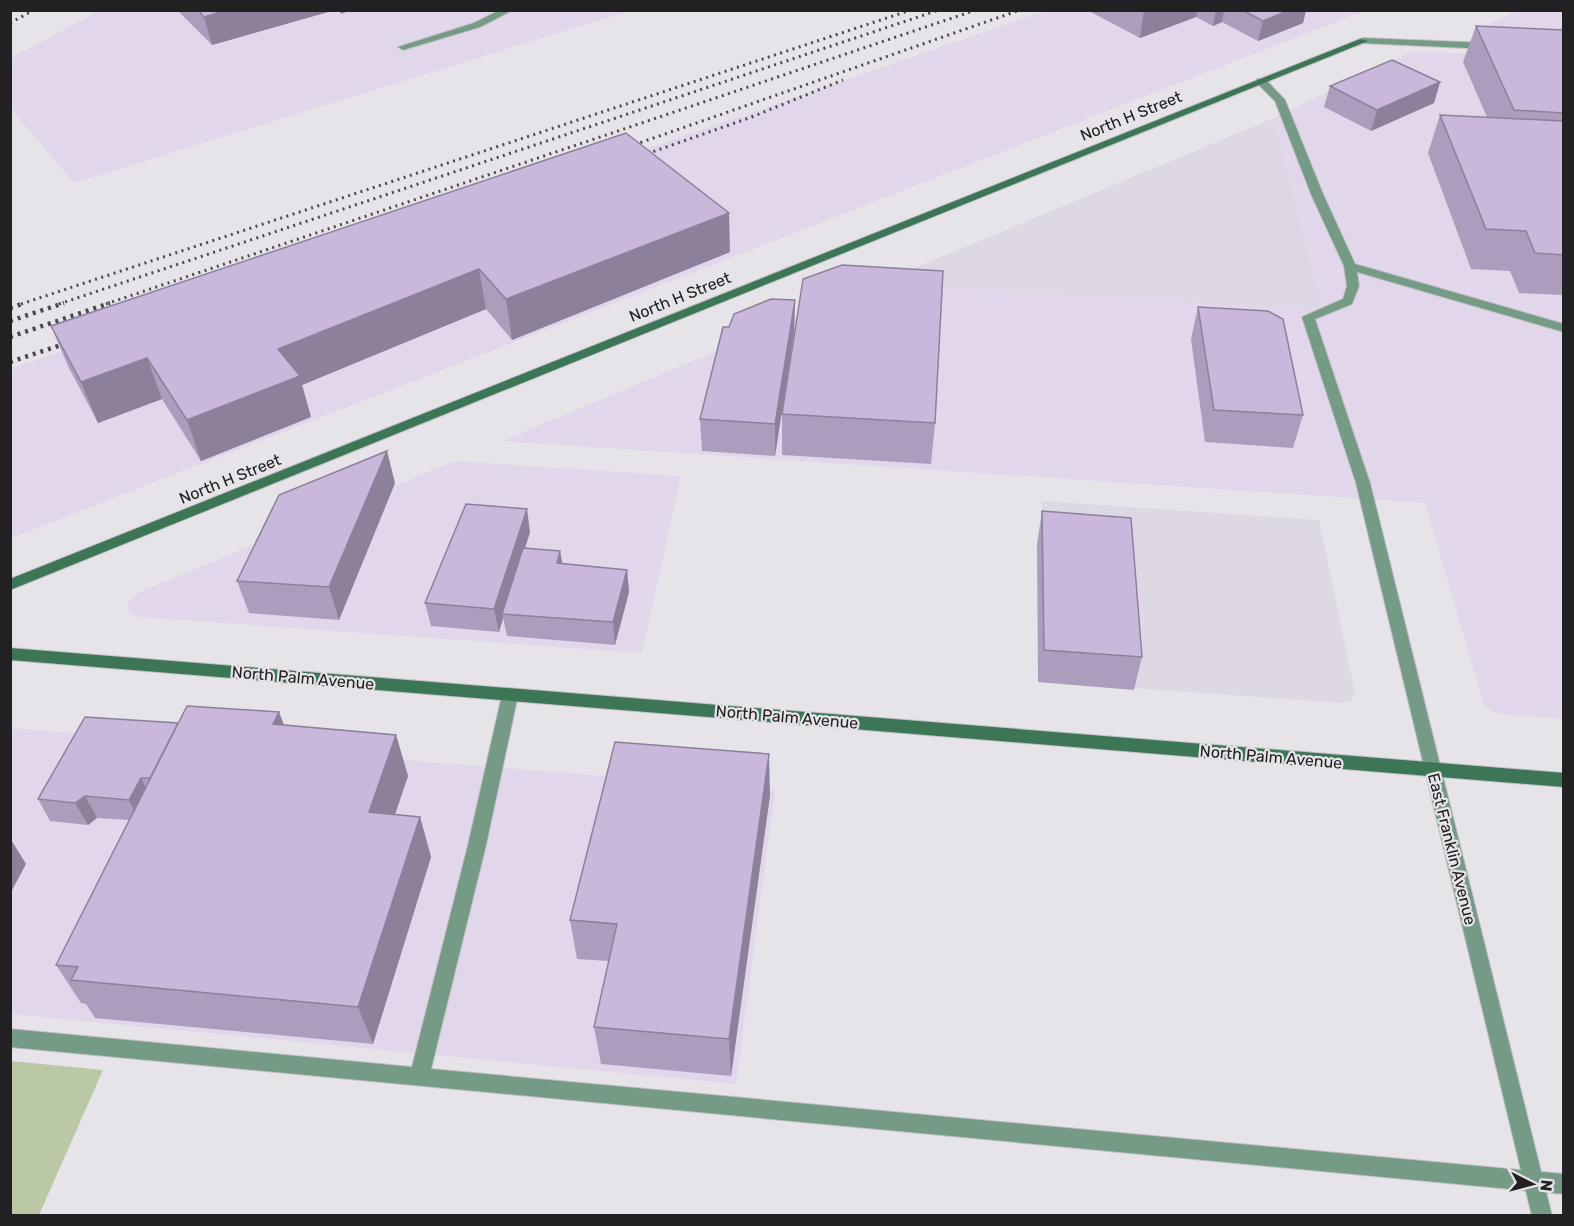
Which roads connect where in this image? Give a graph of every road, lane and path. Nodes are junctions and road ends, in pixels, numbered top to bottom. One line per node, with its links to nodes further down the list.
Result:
1 (509, 10): 3 (street)
2 (1363, 40): 4 (street); 5 (main road, North H Street)
3 (403, 47)
4 (1504, 47)
5 (1261, 81): 6 (street); 8 (main road, North H Street)
6 (1350, 266): 7 (street); 11 (street, East Franklin Avenue)
7 (1563, 328)
8 (10, 585)
9 (10, 654): 10 (main road, North Palm Avenue)
10 (510, 695): 11 (main road, North Palm Avenue); 14 (street)
11 (1433, 770): 12 (main road, North Palm Avenue); 15 (street, East Franklin Avenue)
12 (1563, 780)
13 (10, 1038): 14 (street)
14 (419, 1077): 15 (street)
15 (1533, 1181): 16 (street); 17 (street, East Franklin Avenue)
16 (1563, 1184)
17 (1542, 1215)

